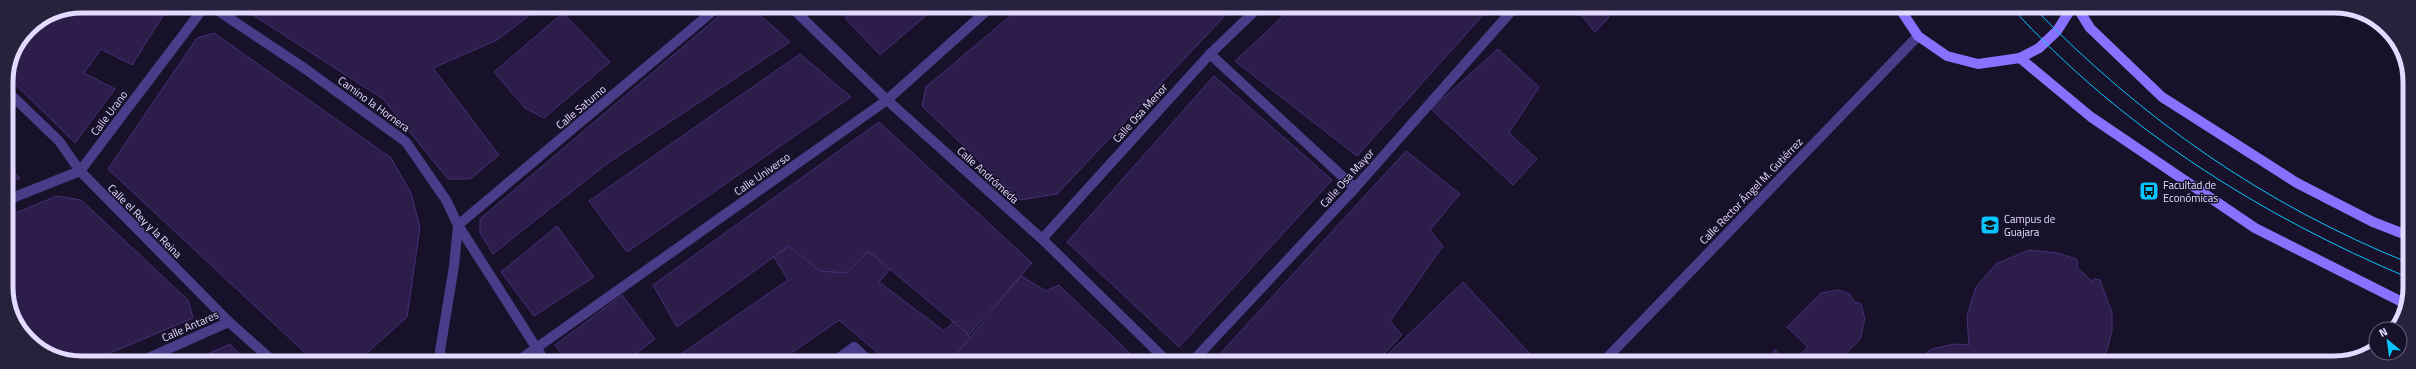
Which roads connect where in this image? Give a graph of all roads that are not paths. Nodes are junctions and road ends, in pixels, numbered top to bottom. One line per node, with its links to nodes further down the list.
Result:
1 (200, 13): 16 (street, Calle Urano)
2 (222, 13): 19 (street, Camino la Hornera)
3 (711, 13): 19 (street, Calle Saturno)
4 (797, 13): 15 (street, Calle Andrómeda)
5 (984, 13): 15 (street, Calle Universo)
6 (1253, 13): 12 (street, Calle Osa Menor)
7 (1510, 13): 17 (street, Calle Osa Mayor)
8 (1903, 13): 11 (street)
9 (2068, 13): 13 (street)
10 (2081, 13): 20 (street)
11 (1918, 36): 13 (street); 34 (street, Calle Rector Ángel M. Gutiérrez)
12 (1210, 54): 17 (street); 21 (street, Calle Osa Menor)
13 (2020, 58): 22 (street)
14 (13, 97): 16 (street, Calle el Rey y la Reina)
15 (887, 100): 21 (street, Calle Andrómeda); 24 (street, Calle Universo)
16 (80, 171): 18 (street); 23 (street, Calle el Rey y la Reina)
17 (1355, 188): 33 (street, Calle Osa Mayor)
18 (13, 198)
19 (458, 225): 24 (street, Camino la Hornera); 27 (street)
20 (2403, 234)
21 (1042, 239): 32 (street, Calle Andrómeda)
22 (2401, 301)
23 (229, 322): 25 (street, Calle Antares); 26 (street, Calle el Rey y la Reina)
24 (536, 349): 28 (street); 29 (street, Camino la Hornera)
25 (152, 356)
26 (267, 356)
27 (441, 356)
28 (525, 356)
29 (541, 356)
30 (842, 356): 31 (street)
31 (863, 356)
32 (1162, 356)
33 (1198, 356)
34 (1609, 356)

